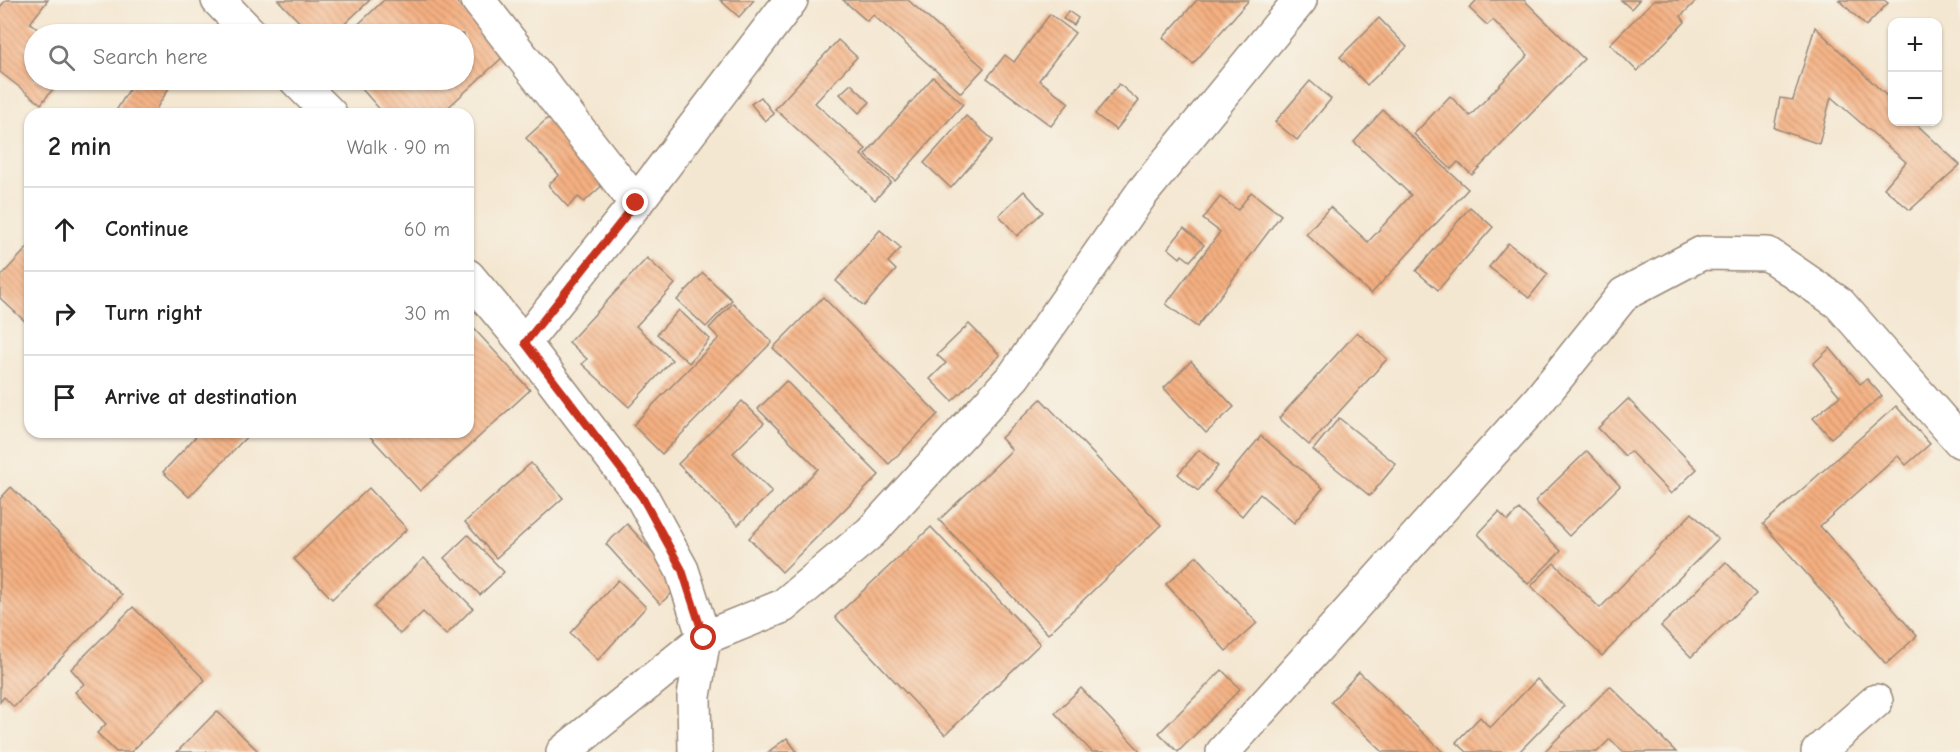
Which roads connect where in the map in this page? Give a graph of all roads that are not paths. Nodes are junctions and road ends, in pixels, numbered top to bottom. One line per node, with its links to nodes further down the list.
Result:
1 (218, 0): 5 (street)
2 (478, 0): 8 (street)
3 (791, 0): 8 (street)
4 (1300, 0): 12 (street)
5 (241, 24)
6 (306, 90): 7 (street)
7 (324, 108)
8 (636, 203): 10 (street)
9 (474, 283): 10 (street)
10 (525, 343): 12 (street)
11 (1960, 441): 16 (street)
12 (704, 638): 14 (street); 15 (street)
13 (1876, 702): 17 (street)
14 (563, 752)
15 (695, 752)
16 (1223, 752)
17 (1818, 752)

